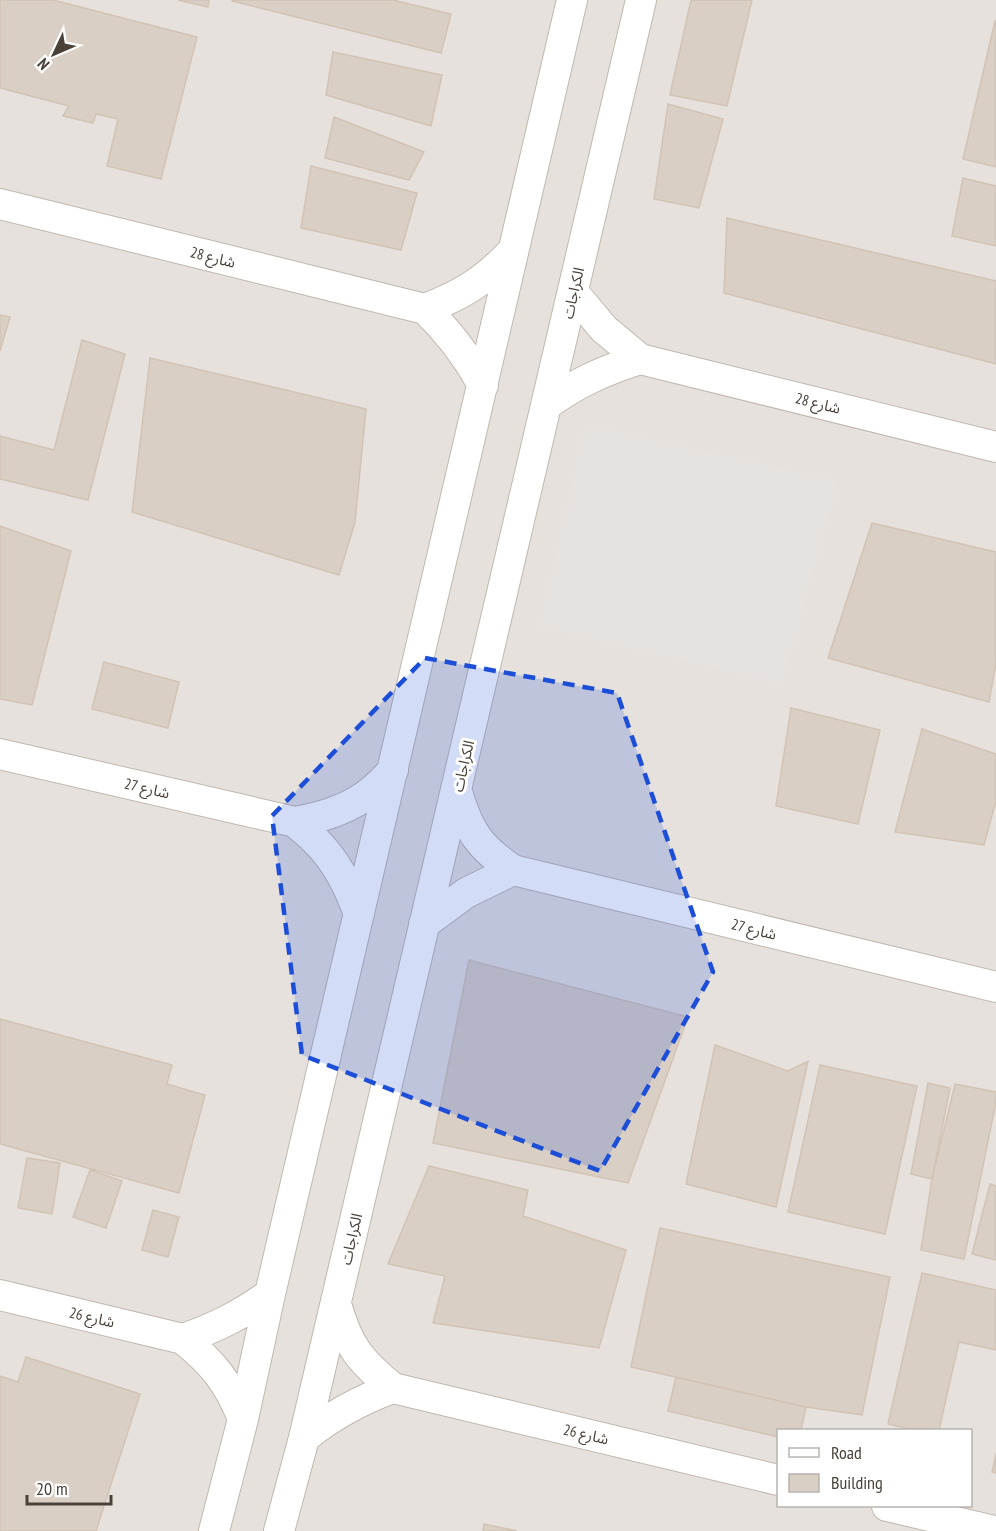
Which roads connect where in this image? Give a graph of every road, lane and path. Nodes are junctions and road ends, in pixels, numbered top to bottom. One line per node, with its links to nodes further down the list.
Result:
1 (572, 0): 4 (street)
2 (641, 0): 5 (street, الكراجات)
3 (0, 204): 6 (street, شارع 28)
4 (513, 252): 6 (street); 8 (street)
5 (573, 292): 7 (street, شارع 28); 9 (street, الكراجات)
6 (426, 309): 8 (street)
7 (640, 359): 9 (street); 10 (street, شارع 28)
8 (483, 385): 12 (street)
9 (546, 405): 13 (street, الكراجات)
10 (996, 447)
11 (0, 754): 14 (street, شارع 27)
12 (393, 770): 14 (street, شارع 27); 16 (street)
13 (457, 792): 15 (street, شارع 27); 17 (street, الكراجات)
14 (295, 822): 16 (street, شارع 27)
15 (513, 870): 17 (street); 18 (street, شارع 27)
16 (359, 914): 19 (street)
17 (424, 924): 21 (street, الكراجات)
18 (996, 987)
19 (270, 1294): 22 (street); 24 (street)
20 (0, 1295): 22 (street, شارع 26)
21 (336, 1304): 23 (street, شارع 26); 25 (street, الكراجات)
22 (183, 1339): 24 (street, شارع 26)
23 (393, 1388): 25 (street); 26 (street, شارع 26)
24 (243, 1419): 28 (street)
25 (304, 1438): 29 (street, الكراجات)
26 (777, 1480)
27 (891, 1507): 30 (street)
28 (214, 1531)
29 (279, 1531)
30 (994, 1531)

